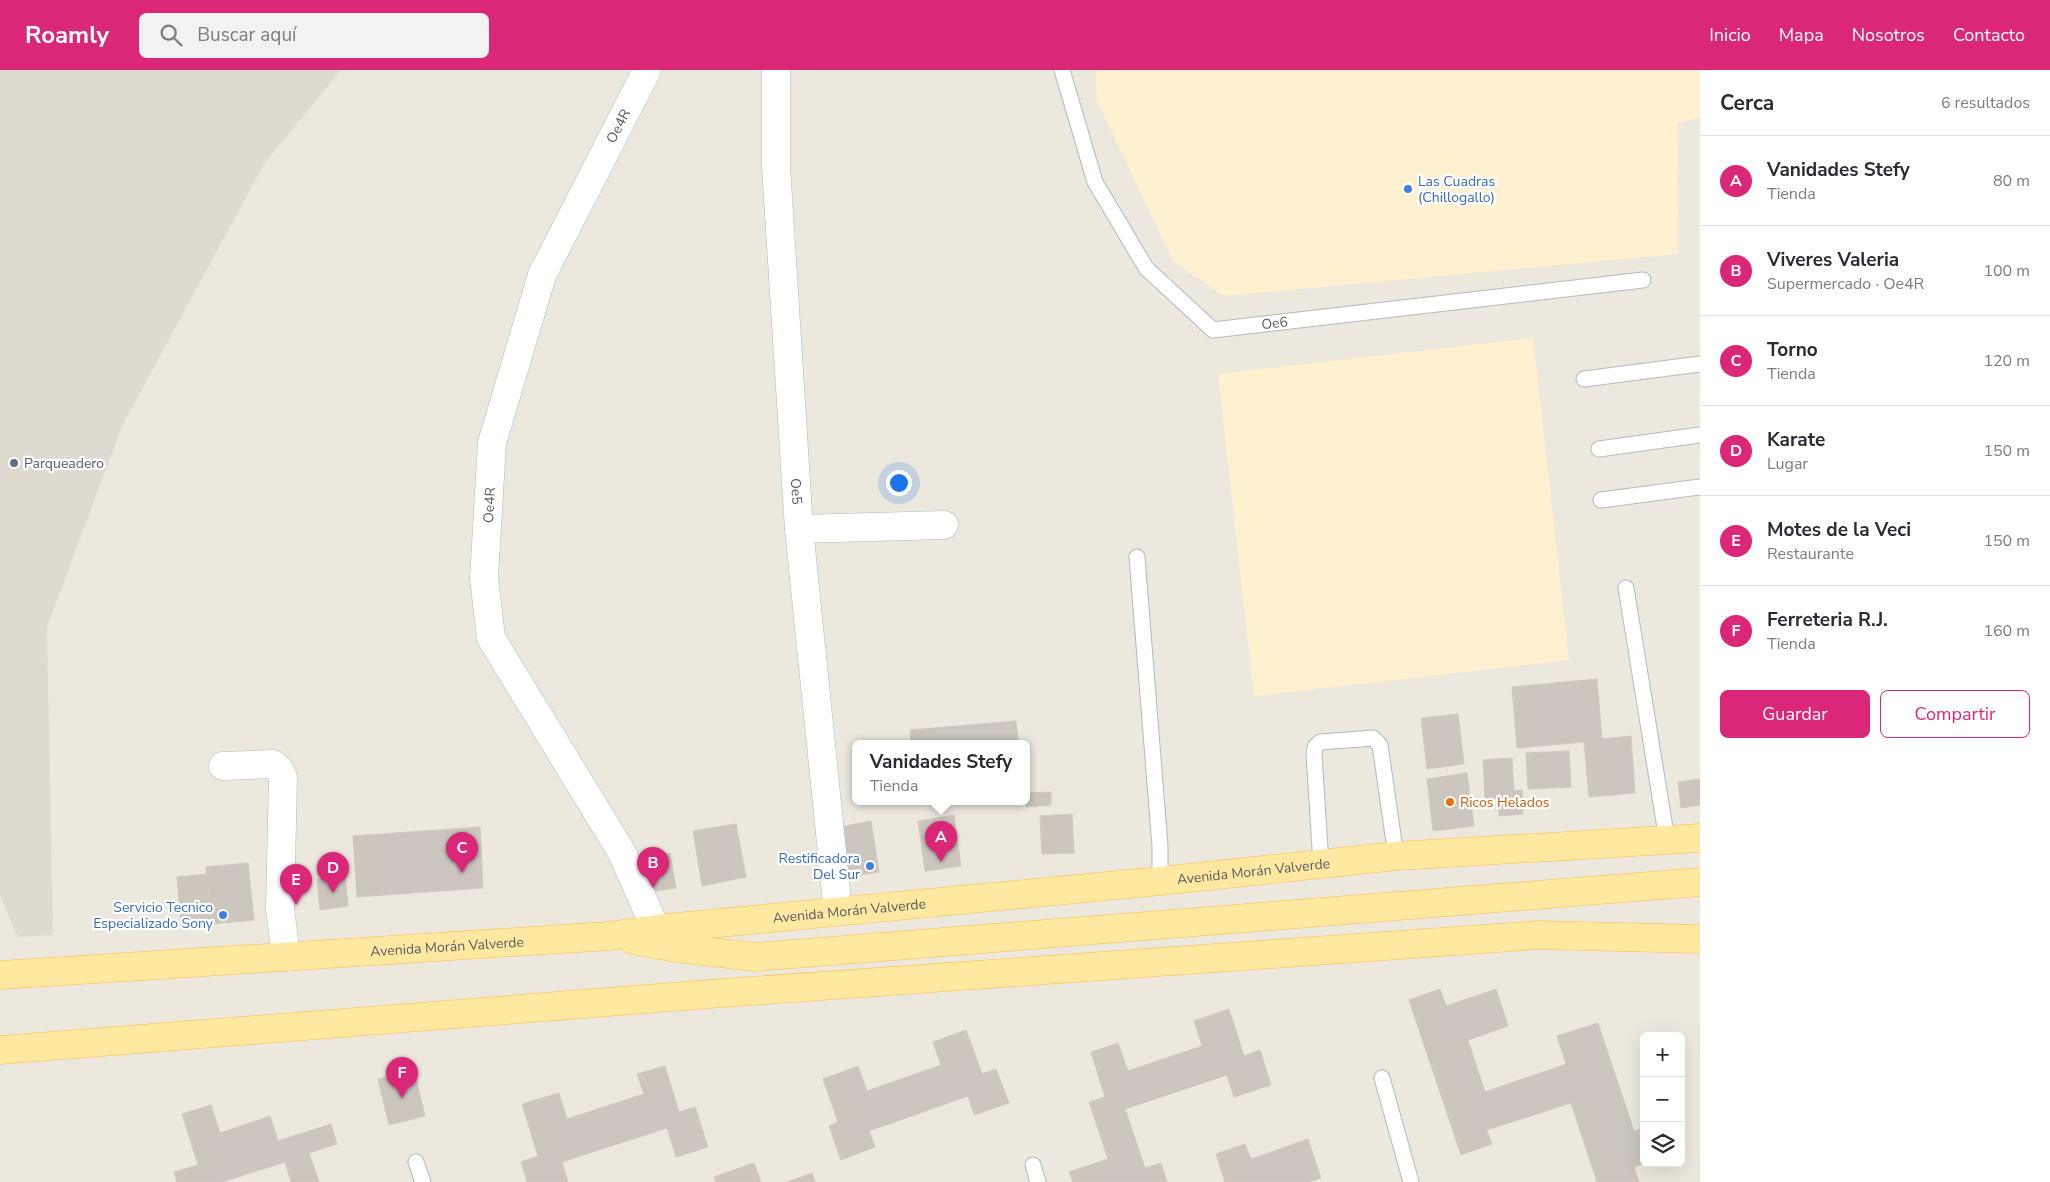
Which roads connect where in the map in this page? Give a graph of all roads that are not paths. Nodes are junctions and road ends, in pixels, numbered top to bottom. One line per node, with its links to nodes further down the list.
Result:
1 (647, 70): 23 (street, Oe4R)
2 (776, 70): 12 (street, Oe5)
3 (1062, 70): 4 (lane, Oe6)
4 (1643, 280)
5 (1700, 364): 6 (lane)
6 (1584, 379)
7 (1700, 435): 8 (lane)
8 (1598, 449)
9 (1700, 487): 10 (lane)
10 (1601, 500)
11 (944, 524): 12 (street)
12 (799, 530): 22 (street, Oe5)
13 (1137, 556): 20 (lane)
14 (1626, 588): 17 (lane)
15 (223, 766): 26 (street)
16 (1700, 838): 17 (main road, Avenida Morán Valverde)
17 (1667, 840): 18 (main road, Avenida Morán Valverde)
18 (1396, 856): 19 (main road, Avenida Morán Valverde); 19 (lane)
19 (1321, 864): 20 (main road, Avenida Morán Valverde)
20 (1160, 881): 22 (main road, Avenida Morán Valverde)
21 (1700, 882): 24 (main road)
22 (838, 911): 23 (main road, Avenida Morán Valverde)
23 (656, 929): 24 (main road, Avenida Morán Valverde)
24 (609, 936): 26 (main road, Avenida Morán Valverde)
25 (1700, 939): 28 (main road)
26 (286, 957): 27 (main road, Avenida Morán Valverde)
27 (0, 975)
28 (0, 1050)
29 (1382, 1078): 34 (lane)
30 (416, 1162): 32 (lane)
31 (1033, 1165): 33 (lane)
32 (423, 1182)
33 (1038, 1182)
34 (1411, 1182)

